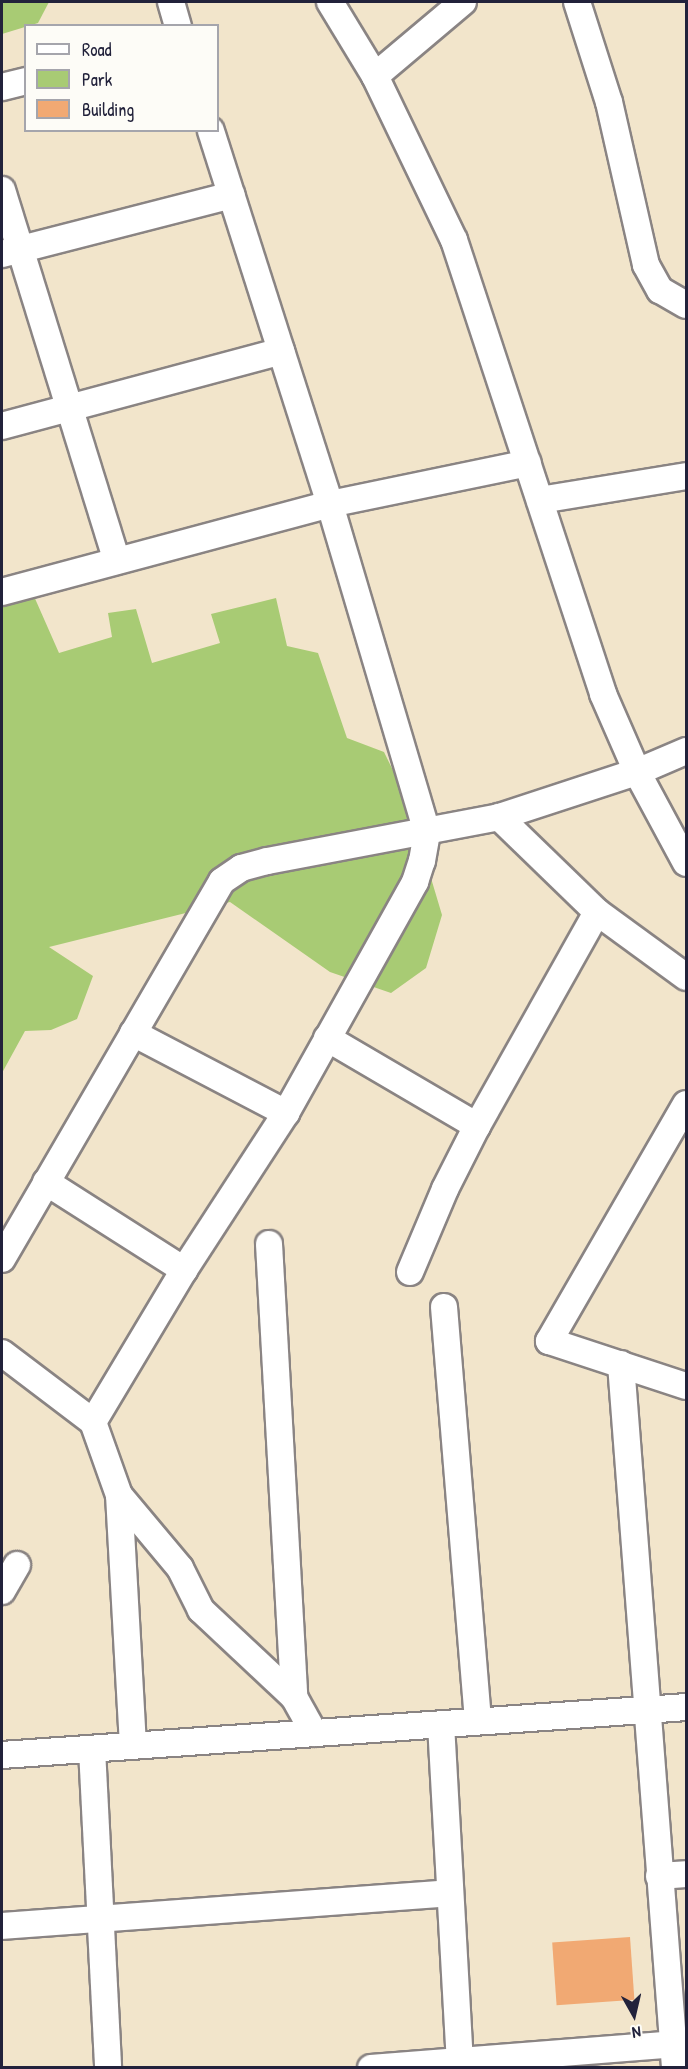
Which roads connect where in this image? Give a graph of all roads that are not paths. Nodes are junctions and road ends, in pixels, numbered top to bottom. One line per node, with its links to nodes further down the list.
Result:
1 (171, 2): 5 (street)
2 (330, 2): 6 (street)
3 (463, 2): 6 (street)
4 (577, 2): 13 (street)
5 (177, 24)
6 (375, 75): 17 (street)
7 (24, 82): 8 (street)
8 (2, 87)
9 (212, 132): 11 (street)
10 (2, 190): 12 (street)
11 (232, 195): 12 (street); 14 (street)
12 (11, 252): 15 (street)
13 (687, 305)
14 (281, 351): 15 (street); 20 (street)
15 (69, 407): 16 (street); 21 (street)
16 (2, 426)
17 (528, 463): 19 (street); 20 (street)
18 (687, 477): 19 (street)
19 (540, 500): 24 (street)
20 (330, 504): 21 (street); 26 (street)
21 (117, 561): 22 (street)
22 (2, 592)
23 (687, 751): 24 (street)
24 (637, 772): 25 (street); 27 (street)
25 (500, 817): 26 (street); 28 (street)
26 (427, 832): 30 (street); 31 (street)
27 (687, 863)
28 (597, 912): 29 (street); 34 (street)
29 (687, 977)
30 (133, 1033): 33 (street); 35 (street)
31 (327, 1038): 33 (street); 34 (street)
32 (687, 1104): 42 (street)
33 (286, 1113): 38 (street)
34 (477, 1126): 39 (street)
35 (46, 1182): 37 (street); 38 (street)
36 (269, 1244): 48 (street)
37 (2, 1259)
38 (184, 1270): 44 (street)
39 (410, 1272)
40 (444, 1307): 51 (street)
41 (2, 1353): 44 (street)
42 (621, 1364): 43 (street); 50 (street)
43 (687, 1386)
44 (93, 1422): 45 (street)
45 (119, 1495): 48 (street); 54 (street)
46 (17, 1565): 47 (street)
47 (2, 1591)
48 (294, 1697): 53 (street)
49 (687, 1707): 50 (street)
50 (646, 1709): 51 (street); 58 (street)
51 (478, 1721): 52 (street)
52 (441, 1724): 53 (street); 59 (street)
53 (314, 1733): 54 (street)
54 (133, 1745): 55 (street)
55 (92, 1749): 56 (street); 60 (street)
56 (2, 1755)
57 (687, 1874): 58 (street)
58 (660, 1876): 62 (street)
59 (450, 1893): 60 (street); 63 (street)
60 (100, 1919): 61 (street); 65 (street)
61 (2, 1926)
62 (678, 2052): 64 (street)
63 (460, 2061): 64 (street); 66 (street)
64 (496, 2063)
65 (108, 2067)
66 (371, 2067)

